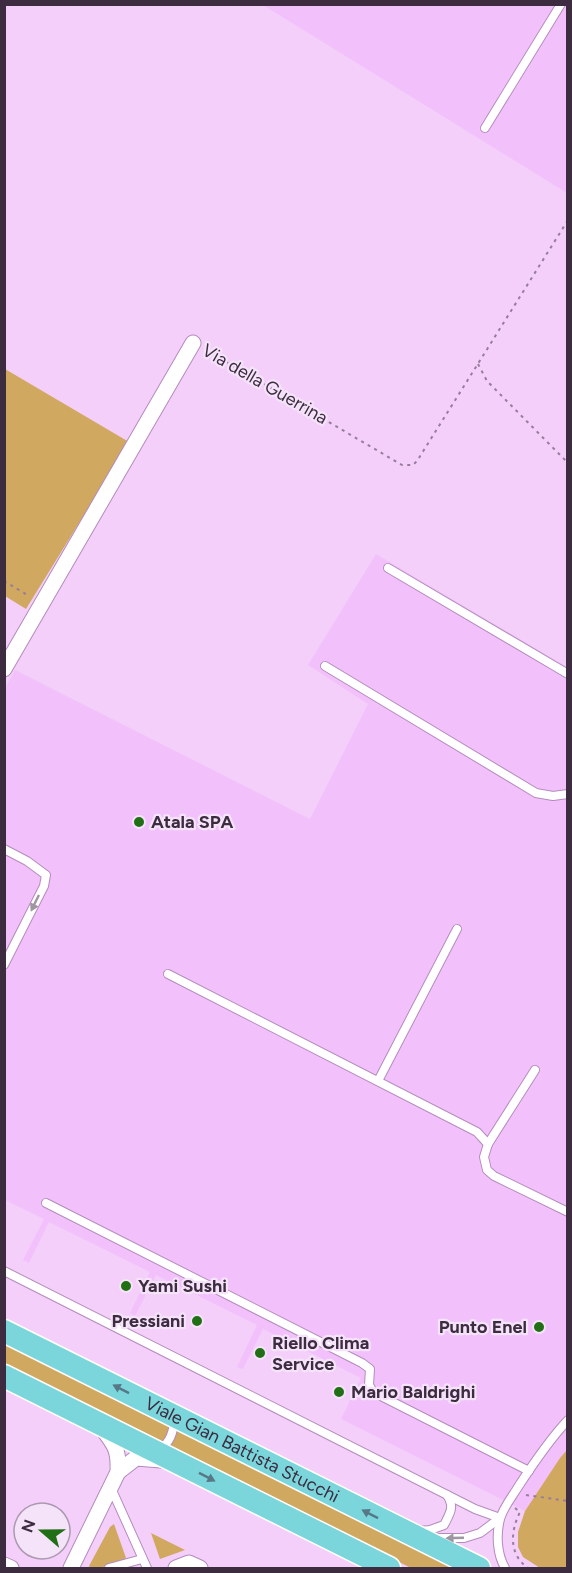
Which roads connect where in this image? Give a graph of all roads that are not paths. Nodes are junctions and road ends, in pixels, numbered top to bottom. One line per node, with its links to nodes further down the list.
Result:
1 (561, 4): 2 (lane)
2 (485, 128)
3 (193, 343): 6 (street, Via della Guerrina)
4 (388, 568): 7 (lane)
5 (326, 666): 8 (lane)
6 (4, 669)
7 (567, 674)
8 (567, 794)
9 (4, 849): 11 (lane, one-way to 11)
10 (457, 929): 14 (lane)
11 (4, 965)
12 (168, 974): 14 (lane)
13 (536, 1070): 15 (lane)
14 (378, 1081): 15 (lane)
15 (488, 1144): 17 (lane)
16 (46, 1203): 25 (lane)
17 (567, 1212)
18 (4, 1272): 28 (lane)
19 (4, 1331): 21 (main road, Viale Gian Battista Stucchi, one-way to 19)
20 (4, 1376): 23 (main road)
21 (174, 1416): 24 (lane); 30 (main road, Viale Gian Battista Stucchi, one-way to 21)
22 (567, 1420): 25 (lane)
23 (97, 1422): 24 (main road); 26 (street)
24 (164, 1455): 26 (street); 39 (main road, one-way to 39)
25 (529, 1471): 29 (lane)
26 (118, 1472): 27 (street)
27 (111, 1486): 31 (lane); 34 (street)
28 (447, 1495): 29 (lane); 30 (lane)
29 (500, 1518): 30 (lane, one-way to 30); 41 (lane)
30 (405, 1532): 40 (main road, Viale Gian Battista Stucchi)
31 (142, 1559): 35 (lane); 36 (lane)
32 (4, 1565): 33 (street)
33 (11, 1569)
34 (70, 1569)
35 (109, 1569)
36 (147, 1569)
37 (176, 1569): 38 (street)
38 (200, 1569)
39 (389, 1569)
40 (479, 1569)
41 (505, 1569)

